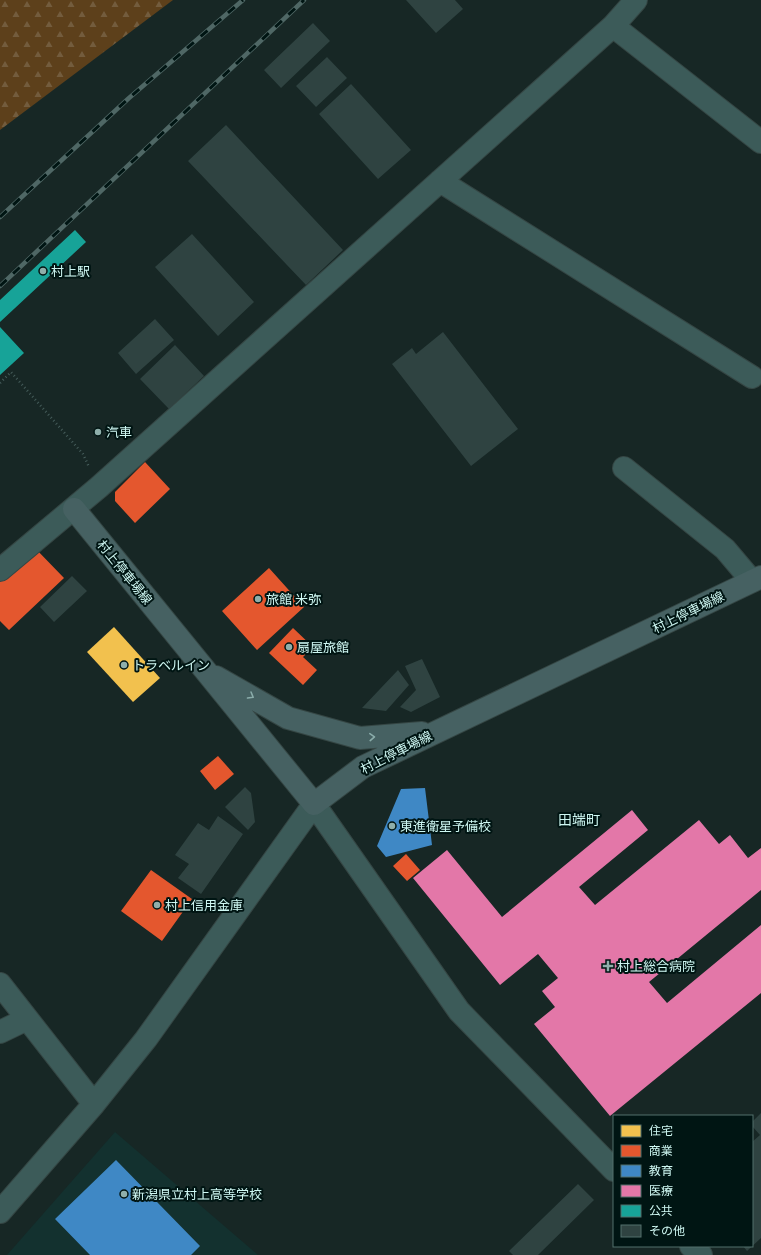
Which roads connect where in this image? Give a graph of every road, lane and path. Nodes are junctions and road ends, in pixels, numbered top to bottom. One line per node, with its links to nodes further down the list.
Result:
1 (636, 0): 2 (street)
2 (613, 26): 3 (street); 4 (street)
3 (761, 142)
4 (440, 181): 5 (street); 8 (street)
5 (752, 377)
6 (0, 383): 8 (path)
7 (624, 468): 11 (street)
8 (99, 487): 9 (street)
9 (74, 509): 10 (street); 12 (main road, 村上停車場線)
10 (0, 570)
11 (756, 579): 13 (main road, 村上停車場線)
12 (205, 670): 13 (main road, one-way to 13); 14 (main road, 村上停車場線)
13 (437, 731): 14 (main road, 村上停車場線)
14 (314, 804): 18 (street); 19 (street)
15 (0, 984): 16 (street)
16 (27, 1019): 17 (street); 18 (street)
17 (0, 1032)
18 (94, 1104): 20 (street)
19 (613, 1169)
20 (0, 1212)
21 (693, 1247): 22 (street)
22 (701, 1255)

